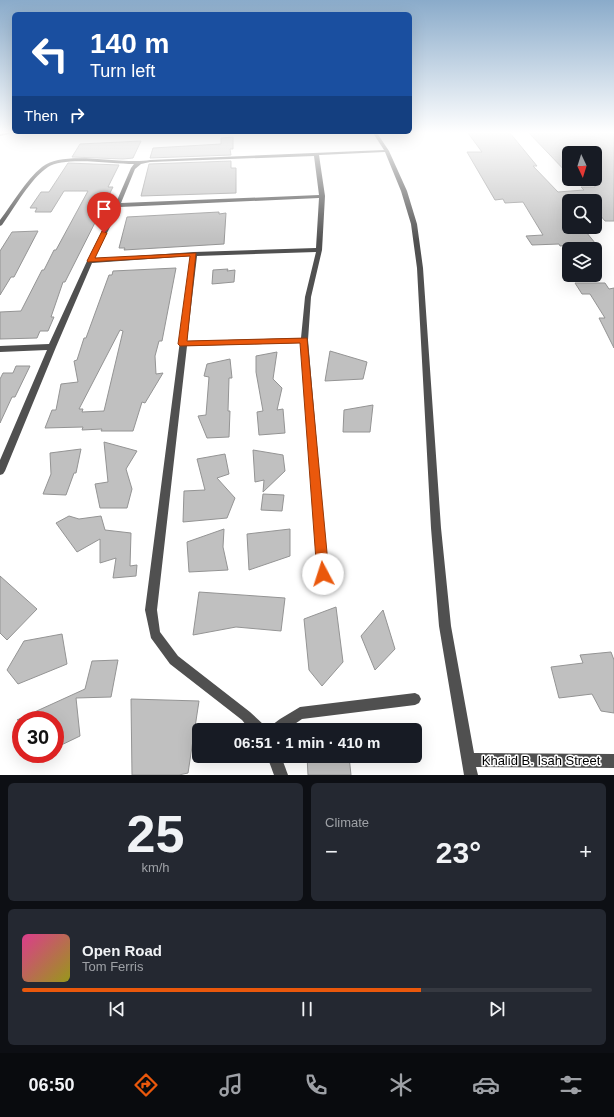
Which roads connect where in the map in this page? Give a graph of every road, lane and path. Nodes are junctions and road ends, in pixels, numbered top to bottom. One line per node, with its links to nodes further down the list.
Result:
1 (43, 169): 7 (street)
2 (133, 169): 6 (street)
3 (318, 169): 5 (street)
4 (394, 169): 20 (street)
5 (322, 196): 6 (street); 8 (street)
6 (118, 204): 10 (street)
7 (0, 224)
8 (320, 250): 9 (street); 11 (street)
9 (194, 254): 10 (street); 12 (street)
10 (90, 261): 13 (street)
11 (304, 340): 12 (street); 16 (street)
12 (182, 344): 18 (street)
13 (52, 347): 14 (street); 15 (street)
14 (0, 349)
15 (0, 470)
16 (323, 574)
17 (415, 699): 19 (street)
18 (252, 723)
19 (283, 723)
20 (468, 760): 21 (street, Khalid B. Isah Street); 24 (street)
21 (614, 761)
22 (277, 763): 23 (street)
23 (281, 775)
24 (471, 775)

